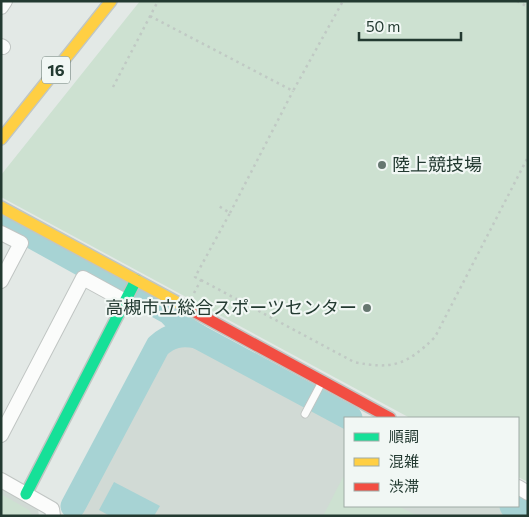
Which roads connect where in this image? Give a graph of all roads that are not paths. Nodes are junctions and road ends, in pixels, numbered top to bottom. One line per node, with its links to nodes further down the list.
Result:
1 (5, 1): 3 (street)
2 (111, 1): 4 (street, 16)
3 (1, 8)
4 (1, 139)
5 (3, 212): 8 (street)
6 (1, 233): 7 (street)
7 (1, 281)
8 (130, 291): 9 (street); 12 (street); 14 (street)
9 (320, 386): 10 (lane); 11 (street)
10 (307, 410)
11 (388, 417)
12 (1, 435)
13 (1, 480): 14 (street)
14 (26, 494): 15 (street)
15 (53, 516)

